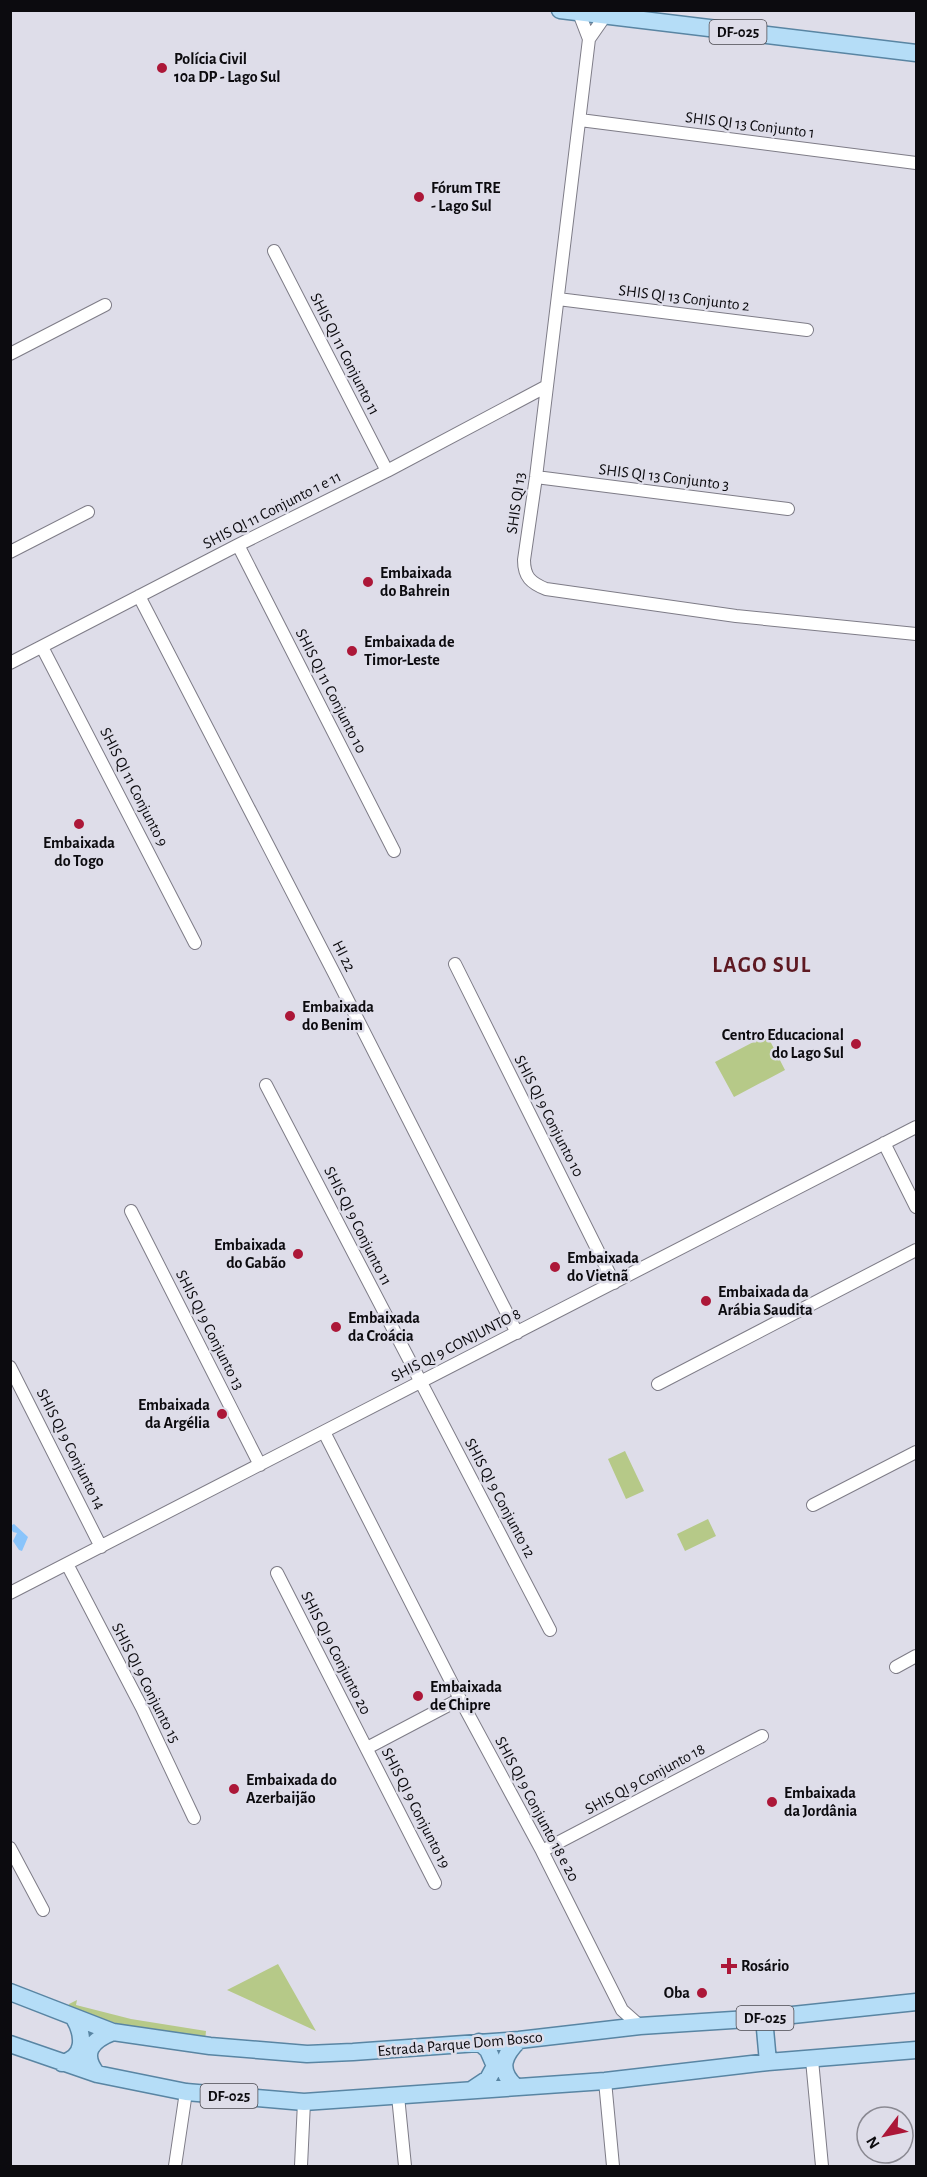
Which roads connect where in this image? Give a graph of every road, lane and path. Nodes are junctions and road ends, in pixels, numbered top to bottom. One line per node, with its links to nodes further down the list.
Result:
1 (560, 10): 2 (main road, DF-025)
2 (579, 13): 3 (main road, DF-025); 4 (street, SHIS QI 13)
3 (604, 16): 4 (street, SHIS QI 13); 5 (main road, DF-025)
4 (589, 39): 6 (street, SHIS QI 13)
5 (916, 53)
6 (580, 120): 7 (street, SHIS QI 13 Conjunto 1); 9 (street, SHIS QI 13)
7 (916, 163)
8 (274, 251): 14 (street, SHIS QI 11 Conjunto 11)
9 (558, 299): 11 (street, SHIS QI 13 Conjunto 2); 13 (street, SHIS QI 13)
10 (105, 305): 12 (street)
11 (807, 330)
12 (10, 354)
13 (547, 386): 14 (street, SHIS QI 11 Conjunto 1 e 11); 15 (street, SHIS QI 13)
14 (387, 471): 18 (street, SHIS QI 11 Conjunto 1 e 11)
15 (536, 477): 16 (street, SHIS QI 13 Conjunto 3); 21 (street, SHIS QI 13)
16 (788, 509)
17 (88, 512): 19 (street)
18 (237, 545): 20 (street, SHIS QI 11 Conjunto 1 e 11); 24 (street, SHIS QI 11 Conjunto 10)
19 (10, 552)
20 (139, 597): 22 (street, SHIS QI 11 Conjunto 1 e 11); 34 (street, HI 22)
21 (916, 634)
22 (42, 647): 23 (street, SHIS QI 11 Conjunto 1 e 11); 25 (street, SHIS QI 11 Conjunto 9)
23 (10, 663)
24 (394, 851)
25 (195, 943)
26 (455, 964): 33 (street, SHIS QI 9 Conjunto 10)
27 (266, 1085): 36 (street, SHIS QI 9 Conjunto 11)
28 (916, 1127): 29 (street, SHIS QI 9 CONJUNTO 8)
29 (884, 1143): 30 (street); 33 (street, SHIS QI 9 CONJUNTO 8)
30 (916, 1207)
31 (131, 1211): 40 (street, SHIS QI 9 Conjunto 13)
32 (916, 1250): 37 (street)
33 (614, 1282): 34 (street, SHIS QI 9 CONJUNTO 8)
34 (517, 1333): 36 (street, SHIS QI 9 CONJUNTO 8)
35 (10, 1367): 42 (street, SHIS QI 9 Conjunto 14)
36 (420, 1382): 38 (street, SHIS QI 9 CONJUNTO 8); 46 (street, SHIS QI 9 Conjunto 12)
37 (658, 1384)
38 (324, 1432): 40 (street, SHIS QI 9 CONJUNTO 8); 49 (street, SHIS QI 9 Conjunto 18 e 20)
39 (916, 1452): 41 (street)
40 (260, 1465): 42 (street, SHIS QI 9 CONJUNTO 8)
41 (813, 1505)
42 (101, 1547): 43 (street, SHIS QI 9 CONJUNTO 8)
43 (67, 1564): 45 (street, SHIS QI 9 CONJUNTO 8); 52 (street, SHIS QI 9 Conjunto 15)
44 (277, 1573): 51 (street, SHIS QI 9 Conjunto 20)
45 (10, 1593)
46 (550, 1630)
47 (916, 1656): 48 (street)
48 (896, 1667)
49 (460, 1699): 51 (street); 54 (street, SHIS QI 9 Conjunto 18 e 20)
50 (762, 1736): 54 (street, SHIS QI 9 Conjunto 18)
51 (367, 1748): 55 (street, SHIS QI 9 Conjunto 19)
52 (194, 1818)
53 (10, 1848): 56 (street)
54 (542, 1851): 59 (street, SHIS QI 9 Conjunto 18 e 20)
55 (435, 1883)
56 (43, 1911)
57 (10, 1992): 60 (main road, Estrada Parque Dom Bosco / DF-025)
58 (916, 2002): 61 (main road, Estrada Parque Dom Bosco / DF-025)
59 (622, 2010): 62 (street, SHIS QI 9 Conjunto 18 e 20); 63 (street)
60 (74, 2018): 64 (main road, Estrada Parque Dom Bosco / DF-025); 71 (main road)
61 (764, 2018): 62 (main road, Estrada Parque Dom Bosco / DF-025); 70 (main road)
62 (640, 2026): 63 (main road, Estrada Parque Dom Bosco / DF-025)
63 (614, 2029): 65 (main road, Estrada Parque Dom Bosco / DF-025)
64 (113, 2032): 66 (main road, Estrada Parque Dom Bosco / DF-025); 72 (main road)
65 (519, 2040): 66 (main road, Estrada Parque Dom Bosco / DF-025); 74 (main road)
66 (479, 2042): 75 (main road)
67 (10, 2044): 71 (main road, DF-025)
68 (916, 2050): 69 (main road, DF-025)
69 (812, 2060): 70 (main road, DF-025); 83 (street)
70 (768, 2062): 73 (main road, DF-025)
71 (62, 2063): 72 (main road, DF-025)
72 (97, 2074): 76 (main road, DF-025)
73 (605, 2081): 74 (main road, DF-025); 82 (street)
74 (515, 2086): 75 (main road, DF-025)
75 (473, 2089): 77 (main road, DF-025)
76 (186, 2092): 78 (main road, DF-025); 79 (street)
77 (398, 2096): 78 (main road, DF-025); 81 (street)
78 (304, 2102): 80 (street)
79 (175, 2166)
80 (301, 2166)
81 (405, 2166)
82 (613, 2166)
83 (822, 2166)

